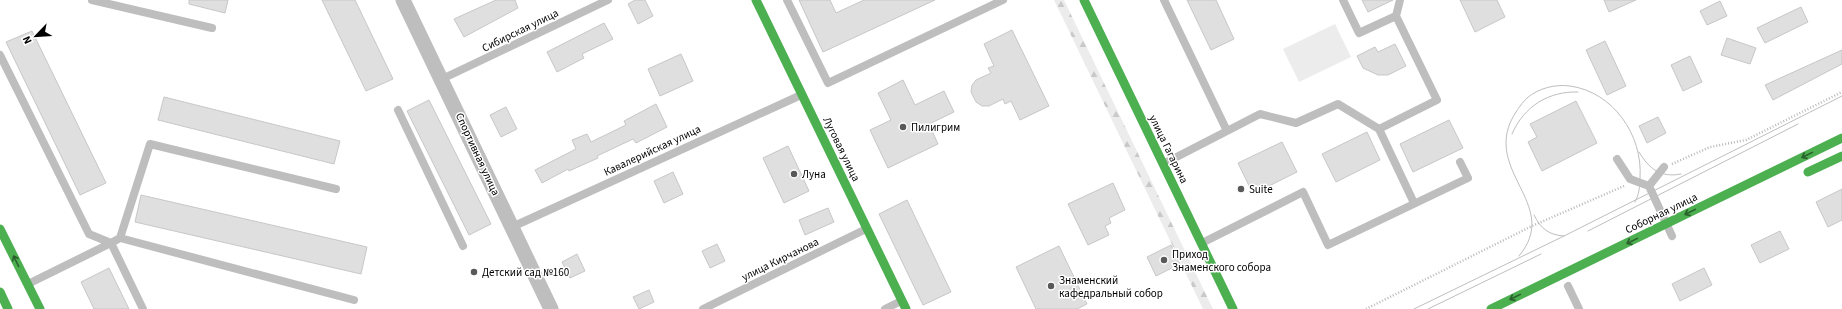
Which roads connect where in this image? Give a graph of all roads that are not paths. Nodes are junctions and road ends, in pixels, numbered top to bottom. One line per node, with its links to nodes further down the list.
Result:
1 (92, 0): 12 (lane)
2 (403, 0): 14 (street, Спортивная улица)
3 (608, 0): 14 (lane, Сибирская улица)
4 (756, 0): 15 (street, Луговая улица)
5 (787, 0): 6 (lane)
6 (1003, 0)
7 (1084, 0): 23 (street, улица Гагарина)
8 (1164, 0): 18 (lane)
9 (1343, 0): 11 (lane)
10 (1400, 0): 11 (lane)
11 (1396, 16): 17 (lane)
12 (212, 28)
13 (0, 55): 35 (lane)
14 (442, 79): 30 (street, Спортивная улица)
15 (801, 94): 30 (lane, Кавалерийская улица); 32 (street, Луговая улица)
16 (398, 110): 37 (lane)
17 (1379, 129): 18 (lane); 28 (lane)
18 (1226, 131): 23 (lane)
19 (1842, 138): 29 (street, Соборная улица, one-way to 29)
20 (1842, 156): 25 (street)
21 (1617, 159): 26 (lane)
22 (1460, 162): 28 (lane)
23 (1163, 164): 36 (street, улица Гагарина)
24 (1664, 167): 26 (lane)
25 (1800, 176)
26 (1649, 186): 29 (lane)
27 (336, 189): 34 (lane)
28 (1414, 203): 36 (lane)
29 (1667, 224): 33 (lane); 38 (street, Соборная улица, one-way to 38)
30 (512, 227): 46 (street, Спортивная улица)
31 (0, 229): 39 (street, one-way to 31)
32 (867, 229): 42 (street, Луговая улица); 47 (lane, улица Кирчанова)
33 (1672, 236)
34 (120, 238): 35 (lane); 41 (lane)
35 (111, 242): 39 (lane); 45 (lane)
36 (1201, 243): 49 (street, улица Гагарина)
37 (463, 246)
38 (1567, 283): 50 (street, Соборная улица, one-way to 50); 51 (lane)
39 (27, 284): 44 (street)
40 (0, 292): 43 (street)
41 (354, 300)
42 (904, 305): 48 (lane)
43 (8, 309)
44 (40, 309)
45 (143, 309)
46 (551, 309)
47 (702, 309)
48 (885, 309)
49 (1233, 309)
50 (1491, 309)
51 (1579, 309)

